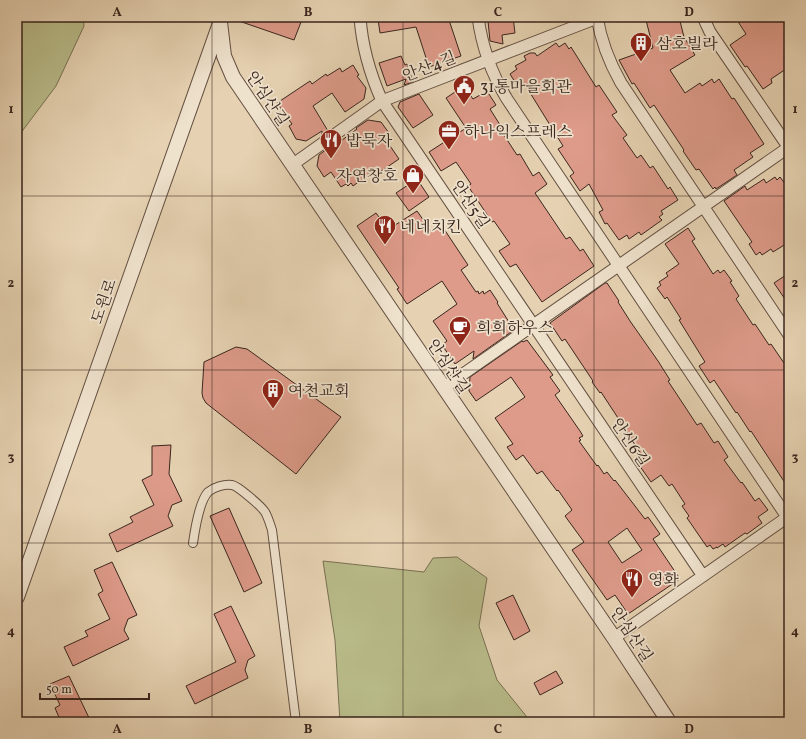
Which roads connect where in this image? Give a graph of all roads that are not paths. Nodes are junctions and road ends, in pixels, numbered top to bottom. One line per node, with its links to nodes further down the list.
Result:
1 (360, 17): 7 (street)
2 (478, 17): 6 (street)
3 (703, 17): 8 (street)
4 (597, 18): 6 (street, 안산4길); 10 (street)
5 (219, 19): 9 (street, 안심산길); 18 (street, 도원로)
6 (487, 60): 7 (street, 안산4길); 11 (street)
7 (382, 101): 9 (street, 안산4길); 12 (street, 안산5길)
8 (789, 148): 10 (street)
9 (292, 165): 14 (street, 안심산길)
10 (703, 207): 11 (street); 13 (street)
11 (618, 266): 12 (street); 15 (street)
12 (533, 325): 14 (street); 17 (street, 안산6길)
13 (789, 335)
14 (443, 388): 19 (street, 안심산길)
15 (788, 517): 17 (street)
16 (193, 543): 20 (street)
17 (703, 576): 19 (street)
18 (17, 597)
19 (614, 638): 21 (street, 안심산길)
20 (296, 722)
21 (669, 722)

